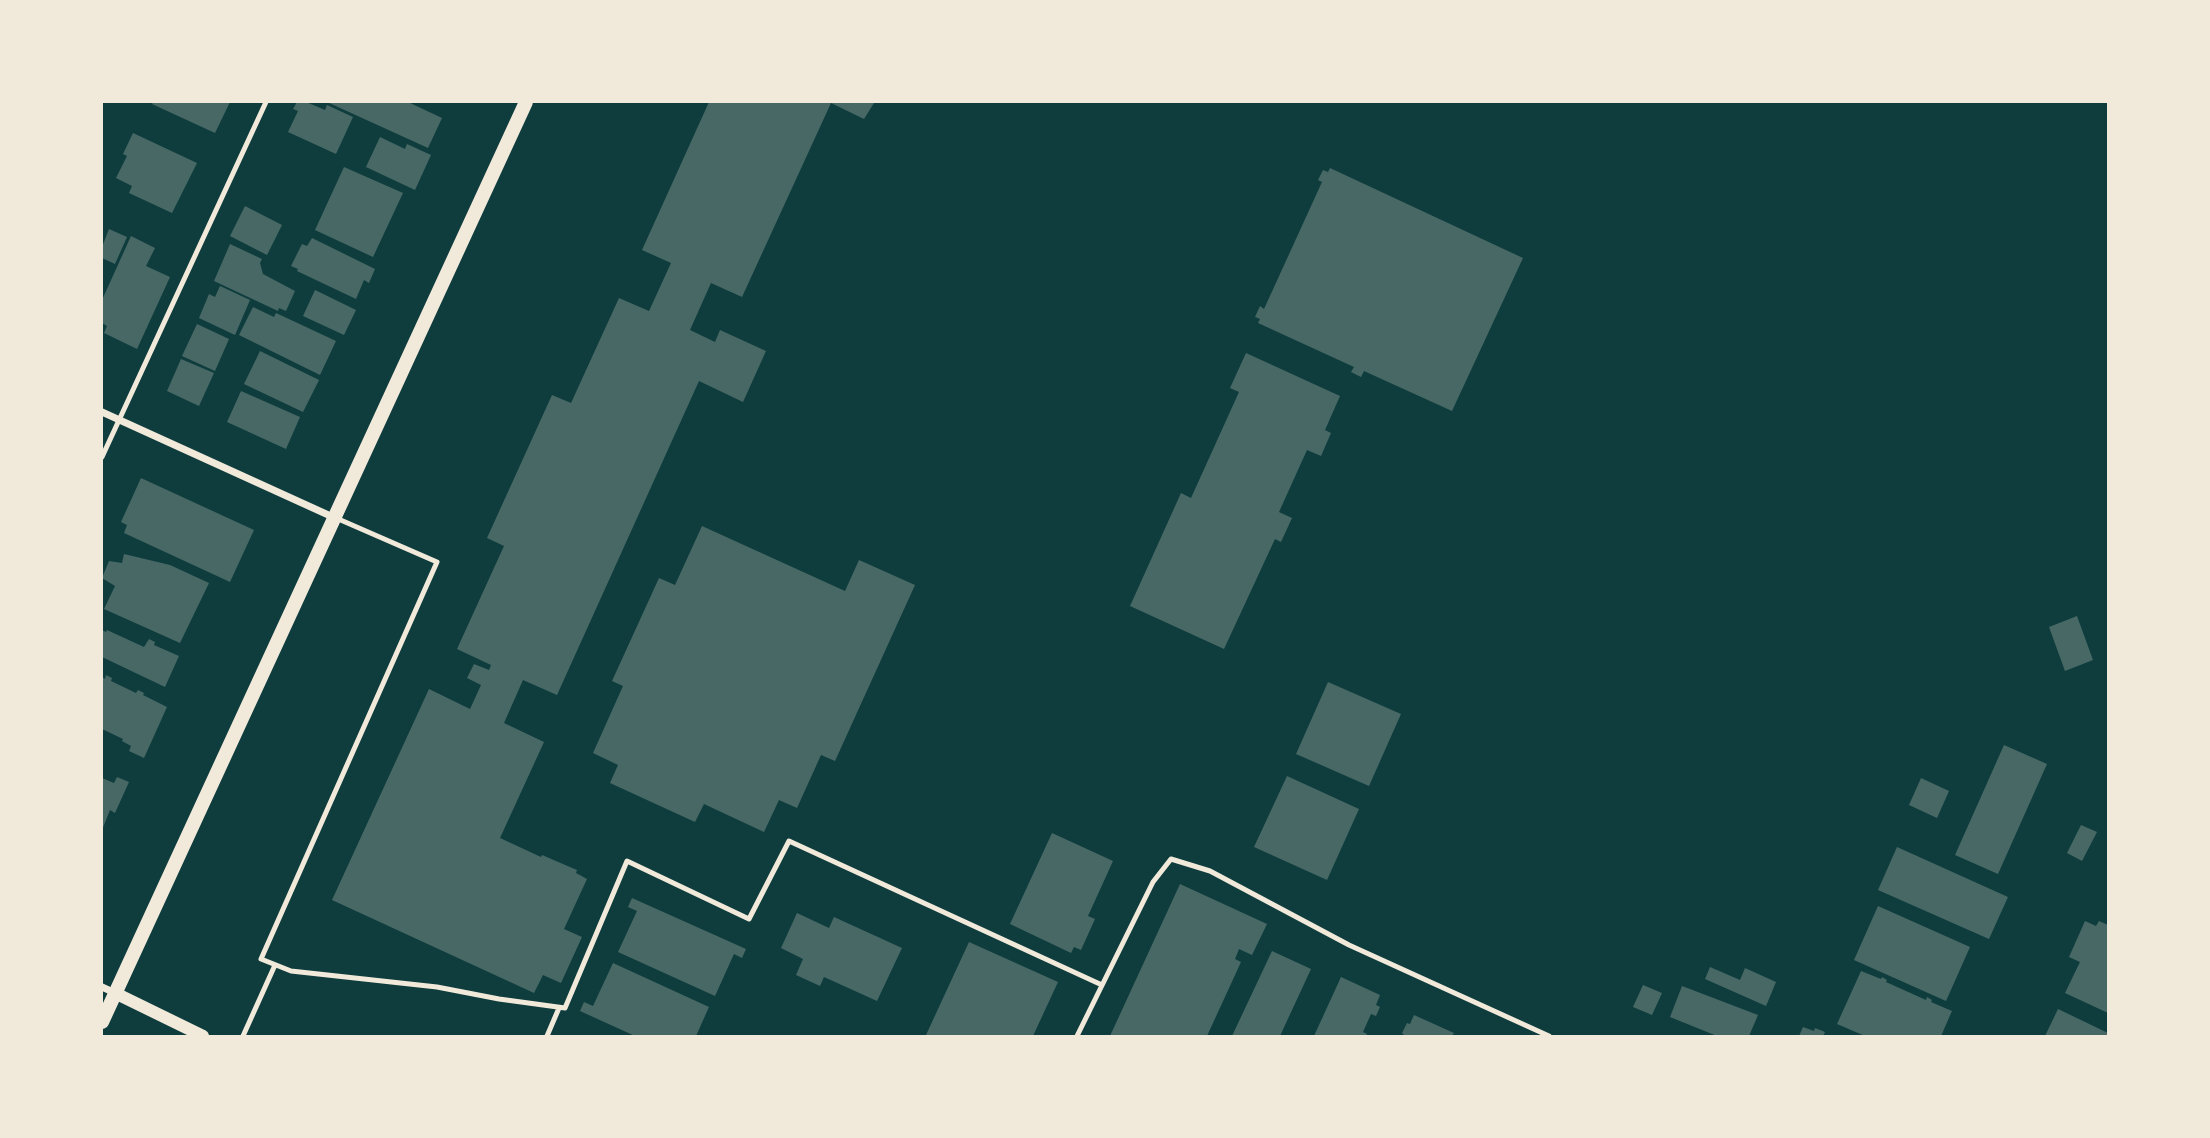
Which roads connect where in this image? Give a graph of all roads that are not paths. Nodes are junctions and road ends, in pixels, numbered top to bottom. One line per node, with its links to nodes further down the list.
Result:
1 (265, 102): 4 (lane)
2 (526, 102): 6 (main road)
3 (102, 412): 4 (street)
4 (118, 420): 5 (lane); 6 (street)
5 (102, 457)
6 (335, 518): 7 (lane); 9 (main road)
7 (275, 965): 10 (lane); 13 (lane)
8 (1102, 985): 10 (lane); 15 (lane); 16 (lane)
9 (108, 990): 11 (main road); 12 (street)
10 (559, 1008): 14 (lane)
11 (102, 1022)
12 (202, 1037)
13 (243, 1037)
14 (547, 1037)
15 (1077, 1037)
16 (1549, 1037)

